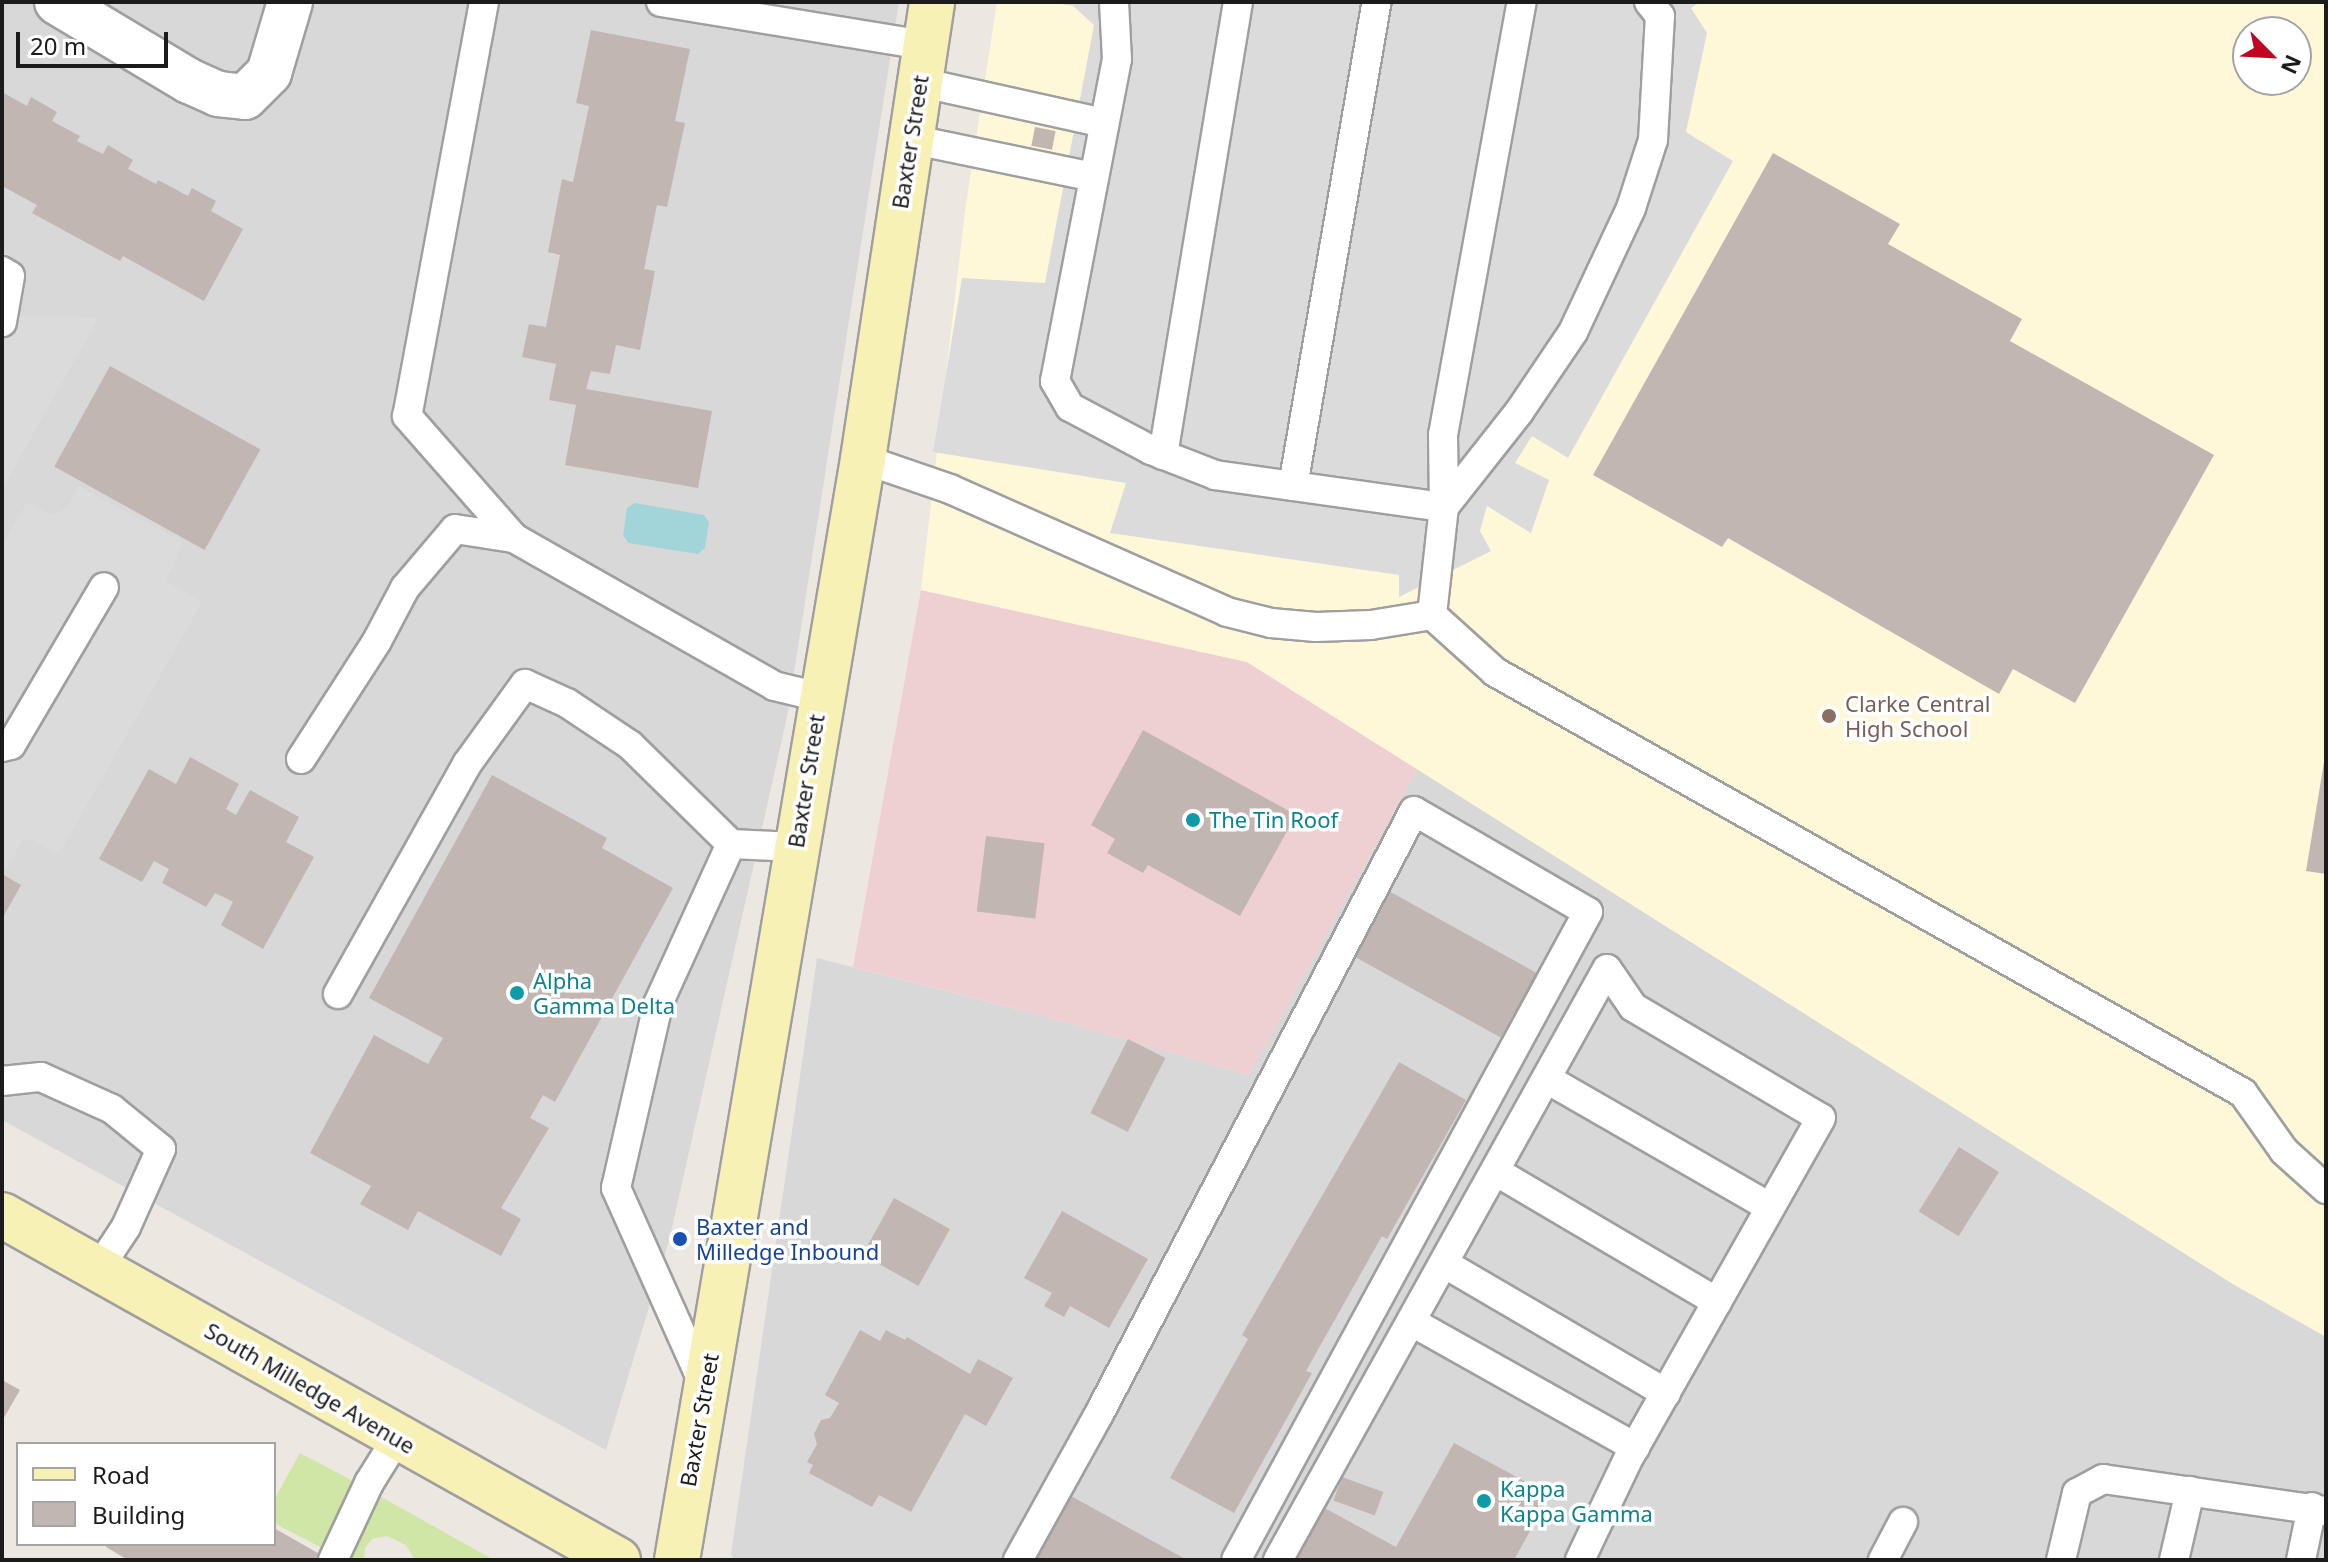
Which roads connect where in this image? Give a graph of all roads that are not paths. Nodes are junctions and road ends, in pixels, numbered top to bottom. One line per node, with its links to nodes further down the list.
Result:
1 (57, 2): 2 (street)
2 (290, 2)
3 (484, 2): 21 (lane)
4 (661, 2): 11 (lane)
5 (932, 2): 11 (main road, Baxter Street)
6 (1114, 2): 12 (lane)
7 (1238, 2): 17 (lane)
8 (1377, 2): 19 (lane)
9 (1522, 2): 20 (lane)
10 (1649, 2): 20 (lane)
11 (922, 63): 12 (lane); 13 (main road, Baxter Street)
12 (1104, 123): 14 (lane)
13 (910, 139): 14 (lane); 18 (main road, Baxter Street)
14 (1094, 177): 17 (lane)
15 (2, 271): 16 (lane)
16 (2, 322)
17 (1163, 455): 19 (lane)
18 (863, 459): 23 (lane); 24 (main road, Baxter Street)
19 (1293, 486): 20 (lane)
20 (1444, 507): 23 (lane)
21 (514, 538): 24 (lane); 26 (lane)
22 (104, 587): 25 (lane)
23 (1432, 615): 33 (lane)
24 (820, 697): 28 (main road, Baxter Street)
25 (2, 747)
26 (301, 759)
27 (731, 844): 28 (lane); 29 (lane); 40 (lane)
28 (796, 847): 40 (main road, Baxter Street)
29 (338, 994)
30 (1547, 1079): 32 (lane); 34 (lane); 34 (lane)
31 (2, 1081): 37 (lane)
32 (1495, 1171): 36 (lane); 38 (lane)
33 (2326, 1189)
34 (1770, 1207): 38 (lane)
35 (2, 1215): 37 (main road, South Milledge Avenue)
36 (1445, 1264): 39 (lane); 41 (lane)
37 (99, 1268): 42 (main road, South Milledge Avenue)
38 (1717, 1302): 41 (lane)
39 (1412, 1322): 43 (lane); 52 (lane)
40 (705, 1387): 49 (main road, Baxter Street)
41 (1666, 1393): 43 (lane)
42 (397, 1438): 47 (lane); 48 (main road, South Milledge Avenue)
43 (1635, 1447): 53 (lane)
44 (2190, 1491): 45 (lane); 55 (lane); 56 (lane)
45 (2319, 1509): 57 (lane)
46 (1903, 1522): 54 (lane)
47 (333, 1560)
48 (618, 1560)
49 (677, 1560)
50 (1018, 1560): 51 (lane)
51 (1236, 1560)
52 (1278, 1560)
53 (1580, 1560)
54 (1883, 1560)
55 (2061, 1560)
56 (2174, 1560)
57 (2301, 1560)

